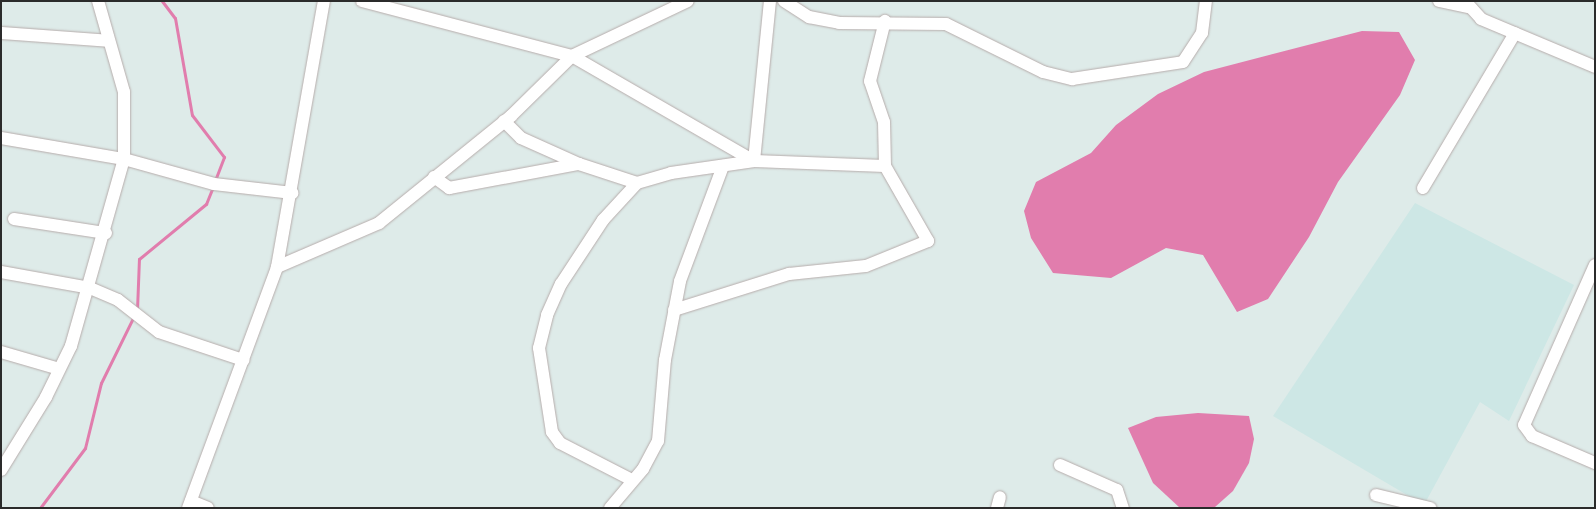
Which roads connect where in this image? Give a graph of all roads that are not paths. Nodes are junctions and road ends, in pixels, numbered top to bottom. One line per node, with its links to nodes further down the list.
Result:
1 (98, 1): 13 (street)
2 (324, 1): 26 (street)
3 (362, 1): 14 (street)
4 (688, 1): 14 (street)
5 (770, 1): 19 (street)
6 (784, 1): 10 (street)
7 (1206, 1): 10 (street)
8 (1439, 1): 9 (street)
9 (1466, 4): 12 (street)
10 (885, 21): 22 (street)
11 (1, 33): 13 (street)
12 (1515, 33): 15 (street); 25 (street)
13 (109, 41): 18 (street)
14 (572, 56): 16 (street); 19 (street)
15 (1595, 67)
16 (504, 121): 20 (street); 23 (street)
17 (1, 138): 18 (street)
18 (124, 159): 26 (street); 28 (street)
19 (754, 162): 21 (street); 22 (street)
20 (579, 164): 23 (street); 24 (street)
21 (722, 166): 24 (street); 33 (street)
22 (884, 166): 33 (street)
23 (434, 176): 30 (street)
24 (637, 183): 40 (street)
25 (1423, 188)
26 (292, 193): 30 (street)
27 (14, 219): 28 (street)
28 (106, 233): 32 (street)
29 (1595, 265): 37 (street)
30 (277, 267): 35 (street)
31 (1, 272): 32 (street)
32 (90, 288): 35 (street); 36 (street)
33 (674, 310): 40 (street)
34 (1, 352): 36 (street)
35 (243, 360): 42 (street)
36 (59, 369): 39 (street)
37 (1595, 463)
38 (1060, 465): 45 (street)
39 (1, 470)
40 (632, 480): 43 (street)
41 (1376, 496): 46 (street)
42 (189, 505): 44 (street)
43 (611, 507)
44 (208, 508)
45 (1123, 508)
46 (1430, 508)

